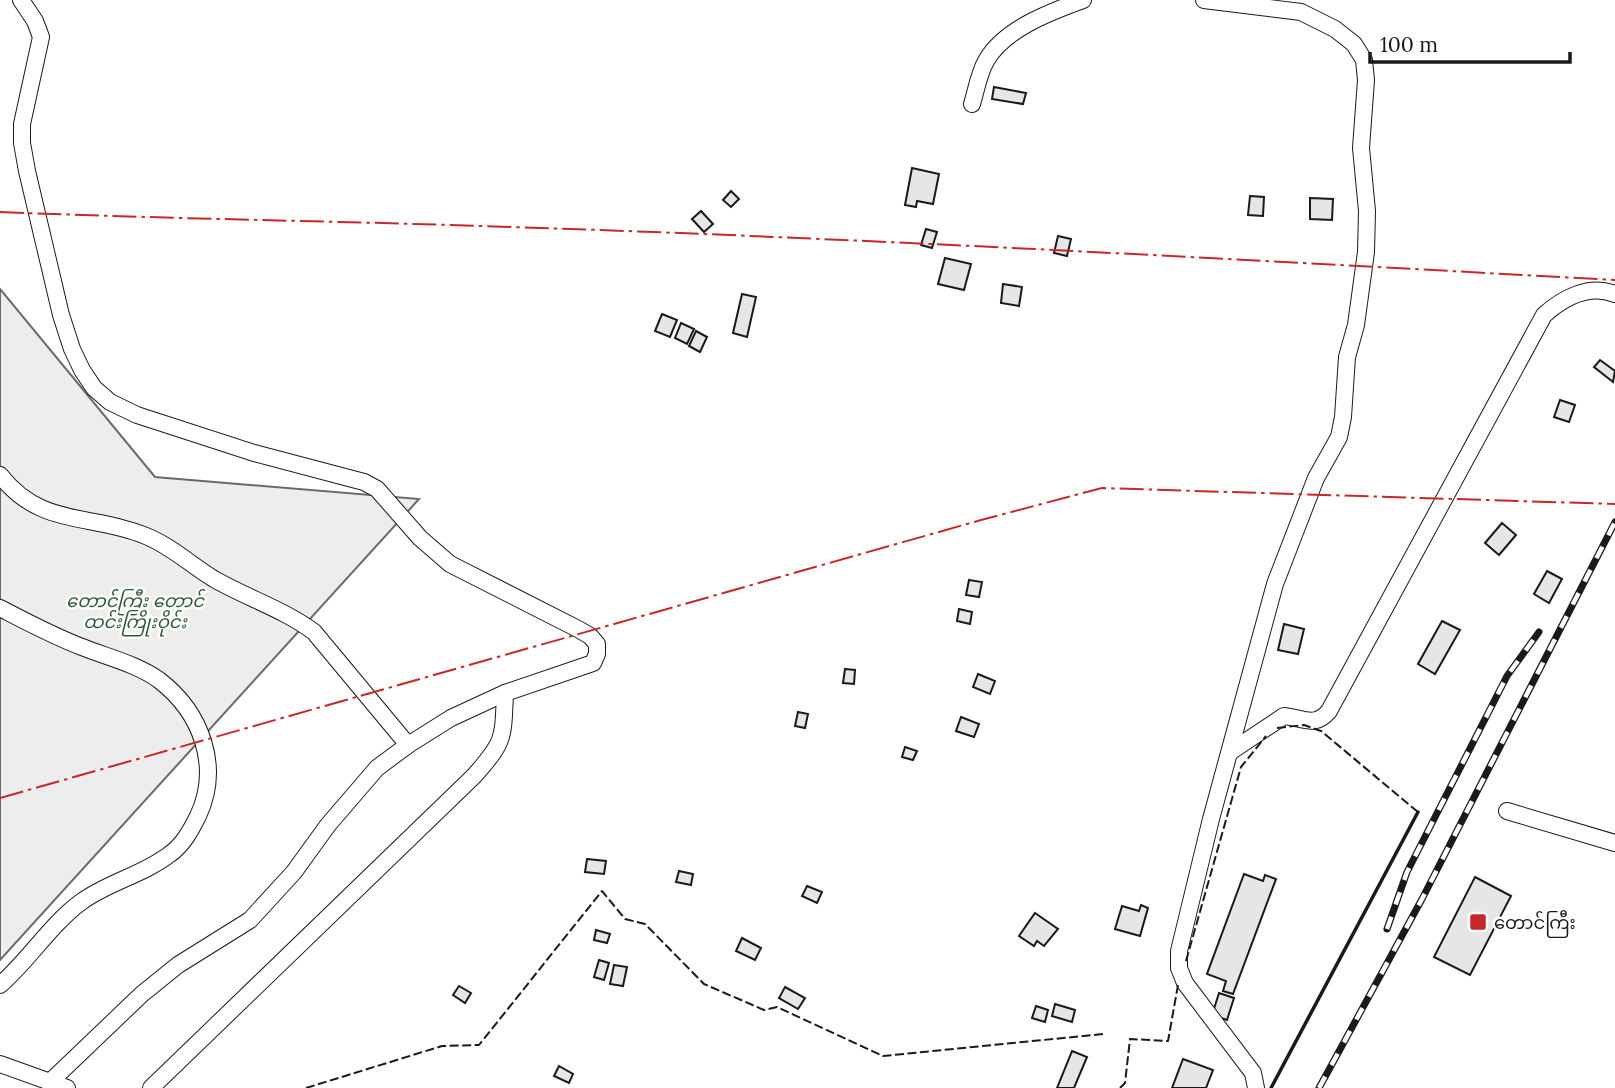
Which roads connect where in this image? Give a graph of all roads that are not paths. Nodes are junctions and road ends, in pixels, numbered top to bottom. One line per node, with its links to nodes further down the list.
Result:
1 (21, 0): 8 (street)
2 (1083, 0): 4 (street)
3 (1204, 0): 10 (street)
4 (972, 104)
5 (1615, 294): 10 (street)
6 (0, 475): 9 (street)
7 (0, 608): 13 (street)
8 (505, 693): 9 (street); 17 (street)
9 (408, 745): 15 (street)
10 (1230, 752): 18 (street)
11 (1507, 811): 12 (street)
12 (1615, 843)
13 (0, 985)
14 (0, 1064): 15 (street)
15 (50, 1082): 16 (street)
16 (67, 1088)
17 (151, 1088)
18 (1256, 1088)

